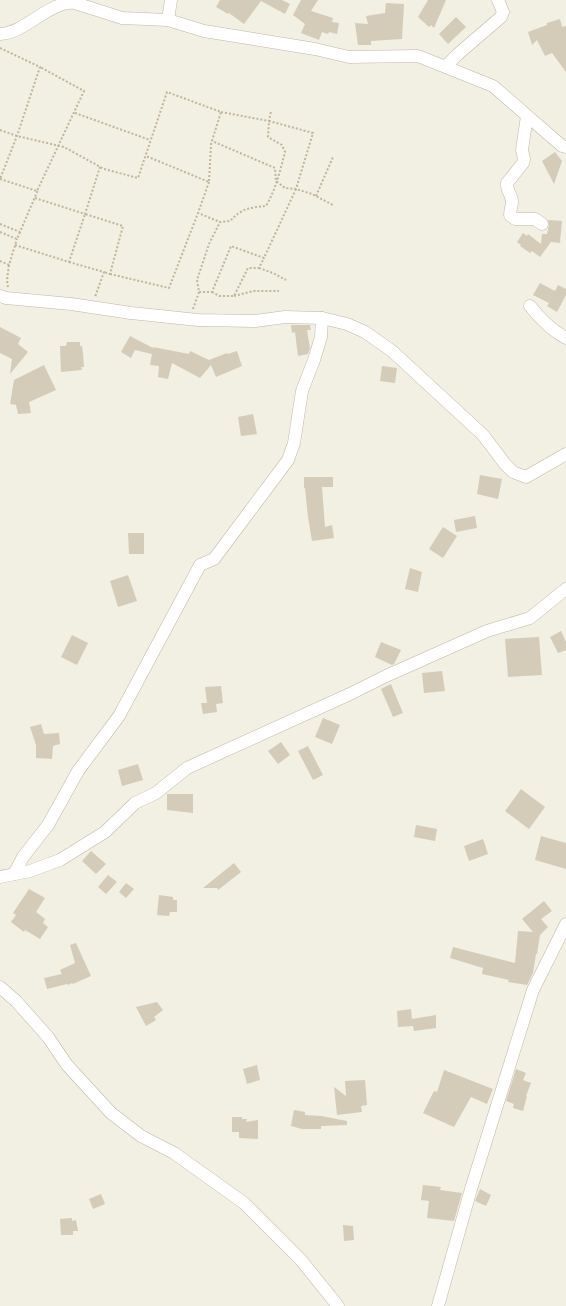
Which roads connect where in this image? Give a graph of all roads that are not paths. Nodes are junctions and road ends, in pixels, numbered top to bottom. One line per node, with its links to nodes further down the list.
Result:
1 (171, 0): 3 (street)
2 (498, 0): 5 (street)
3 (168, 20): 4 (street); 5 (street)
4 (0, 34)
5 (446, 66): 6 (street)
6 (527, 116): 7 (street); 8 (street)
7 (566, 147)
8 (542, 224)
9 (1, 297): 11 (street)
10 (530, 306): 12 (street)
11 (322, 318): 13 (street); 15 (street)
12 (566, 338)
13 (566, 454)
14 (566, 589): 15 (street)
15 (14, 874): 16 (street)
16 (0, 877)
17 (566, 924): 20 (street)
18 (0, 987): 19 (street)
19 (338, 1306)
20 (438, 1306)

